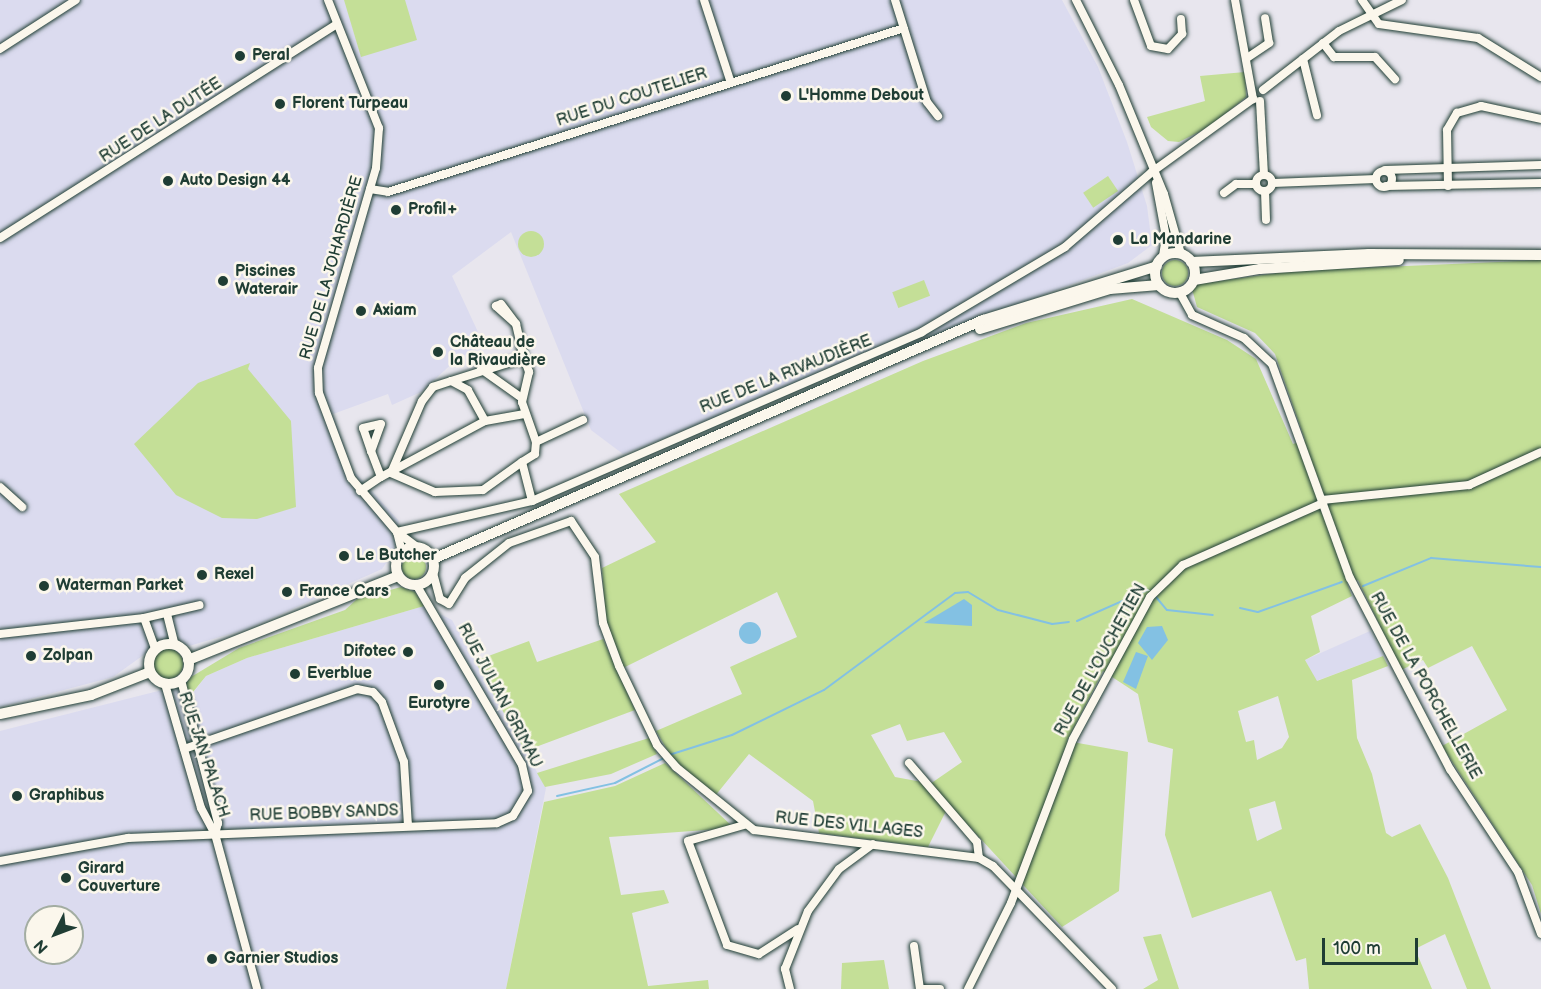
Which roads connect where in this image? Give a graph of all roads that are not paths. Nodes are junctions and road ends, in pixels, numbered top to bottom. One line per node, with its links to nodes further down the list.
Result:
1 (76, 0): 16 (street)
2 (328, 0): 13 (street, RUE DE LA JOHARDIÈRE)
3 (704, 0): 21 (street)
4 (895, 0): 14 (street)
5 (1076, 0): 29 (street)
6 (1134, 0): 12 (street)
7 (1235, 0): 17 (street)
8 (1362, 0): 10 (street)
9 (1402, 0): 10 (street, RUE DE LA RIVAUDIÈRE)
10 (1368, 14): 15 (street, RUE DE LA RIVAUDIÈRE); 19 (street)
11 (1265, 18): 17 (street)
12 (1181, 19)
13 (336, 25): 38 (street, RUE DE LA JOHARDIÈRE); 42 (street, RUE DE LA DUTÉE)
14 (904, 28): 21 (street, RUE DU COUTELIER); 24 (street)
15 (1323, 43): 18 (street, RUE DE LA RIVAUDIÈRE); 20 (street)
16 (0, 49)
17 (1247, 58): 22 (street)
18 (1303, 59): 22 (street, RUE DE LA RIVAUDIÈRE); 23 (street)
19 (1541, 77)
20 (1395, 79)
21 (731, 82): 38 (street, RUE DU COUTELIER)
22 (1258, 95): 29 (street, RUE DE LA RIVAUDIÈRE); 30 (street)
23 (1317, 115)
24 (938, 116)
25 (1541, 119): 27 (street)
26 (1541, 165): 27 (street)
27 (1448, 168): 28 (street); 37 (street)
28 (1384, 171): 31 (street); 36 (street)
29 (1152, 172): 32 (street); 68 (street, RUE DE LA RIVAUDIÈRE)
30 (1264, 175): 33 (street); 35 (street)
31 (1376, 179): 33 (street); 36 (street)
32 (1156, 183): 43 (street); 46 (street)
33 (1273, 183): 39 (street)
34 (1541, 183): 37 (street)
35 (1256, 184): 39 (street); 40 (street)
36 (1386, 186): 37 (street)
37 (1448, 186)
38 (370, 189): 67 (street, RUE DE LA JOHARDIÈRE)
39 (1264, 191): 41 (street)
40 (1224, 193)
41 (1266, 220)
42 (0, 238)
43 (1181, 254): 46 (main road); 47 (main road)
44 (1541, 255): 45 (main road)
45 (1456, 256): 47 (main road); 48 (main road)
46 (1160, 262): 49 (main road); 52 (main road)
47 (1191, 262): 48 (main road)
48 (1194, 280): 50 (main road)
49 (1160, 285): 50 (main road); 52 (main road)
50 (1180, 293): 69 (street, RUE DE LA PORCHELLERIE)
51 (516, 324): 53 (street)
52 (918, 351): 74 (main road)
53 (524, 358): 54 (street); 56 (street)
54 (481, 369): 55 (street); 56 (street)
55 (451, 381): 59 (street); 64 (street)
56 (522, 398): 57 (street)
57 (524, 414): 59 (street); 60 (street)
58 (583, 420): 60 (street)
59 (486, 421): 64 (street)
60 (536, 442): 63 (street)
61 (371, 451): 65 (street)
62 (1541, 452): 69 (street, RUE DE L'OUCHETIEN)
63 (522, 462): 64 (street); 68 (street)
64 (391, 473): 65 (street)
65 (381, 477): 67 (street)
66 (0, 487): 70 (street)
67 (360, 491): 71 (street, RUE DE LA JOHARDIÈRE)
68 (532, 501): 71 (street, RUE DE LA RIVAUDIÈRE)
69 (1322, 502): 100 (street, RUE DE L'OUCHETIEN); 102 (street, RUE DE LA PORCHELLERIE)
70 (22, 507)
71 (397, 532): 72 (street, RUE DE LA JOHARDIÈRE); 73 (street, RUE DE LA JOHARDIÈRE)
72 (417, 547): 73 (main road); 74 (main road)
73 (402, 552): 75 (main road)
74 (433, 559): 76 (main road)
75 (398, 576): 76 (main road); 85 (main road)
76 (426, 580): 77 (street); 80 (street, RUE JULIAN GRIMAU)
77 (457, 592): 80 (street, RUE DES VILLAGES); 95 (street, RUE DES VILLAGES)
78 (200, 605): 79 (street)
79 (167, 614): 81 (street); 83 (street)
80 (440, 617): 93 (street, RUE JULIAN GRIMAU)
81 (144, 618): 82 (street); 84 (street)
82 (0, 634)
83 (174, 645): 84 (main road); 85 (main road)
84 (155, 649): 86 (main road)
85 (188, 660): 87 (main road)
86 (150, 672): 88 (main road); 89 (main road)
87 (181, 680): 88 (main road); 90 (street, RUE JAN PALACH)
88 (165, 684): 91 (street, RUE JAN PALACH)
89 (0, 714)
90 (198, 745): 91 (street); 94 (street); 96 (street, RUE JAN PALACH)
91 (184, 749): 96 (street, RUE JAN PALACH)
92 (909, 763): 98 (street)
93 (528, 791): 94 (street, RUE BOBBY SANDS)
94 (408, 825): 96 (street, RUE BOBBY SANDS)
95 (744, 825): 97 (street, RUE DES VILLAGES); 101 (street)
96 (215, 834): 99 (street, RUE BOBBY SANDS); 104 (street, RUE JAN PALACH)
97 (873, 844): 98 (street, RUE DES VILLAGES); 101 (street)
98 (979, 858): 100 (street)
99 (0, 861)
100 (1015, 888): 108 (street, RUE DE L'OUCHETIEN); 109 (street)
101 (798, 929): 105 (street)
102 (1541, 934)
103 (914, 946): 106 (street)
104 (257, 989)
105 (790, 989)
106 (920, 989): 107 (street)
107 (940, 989)
108 (968, 989)
109 (1112, 989)

